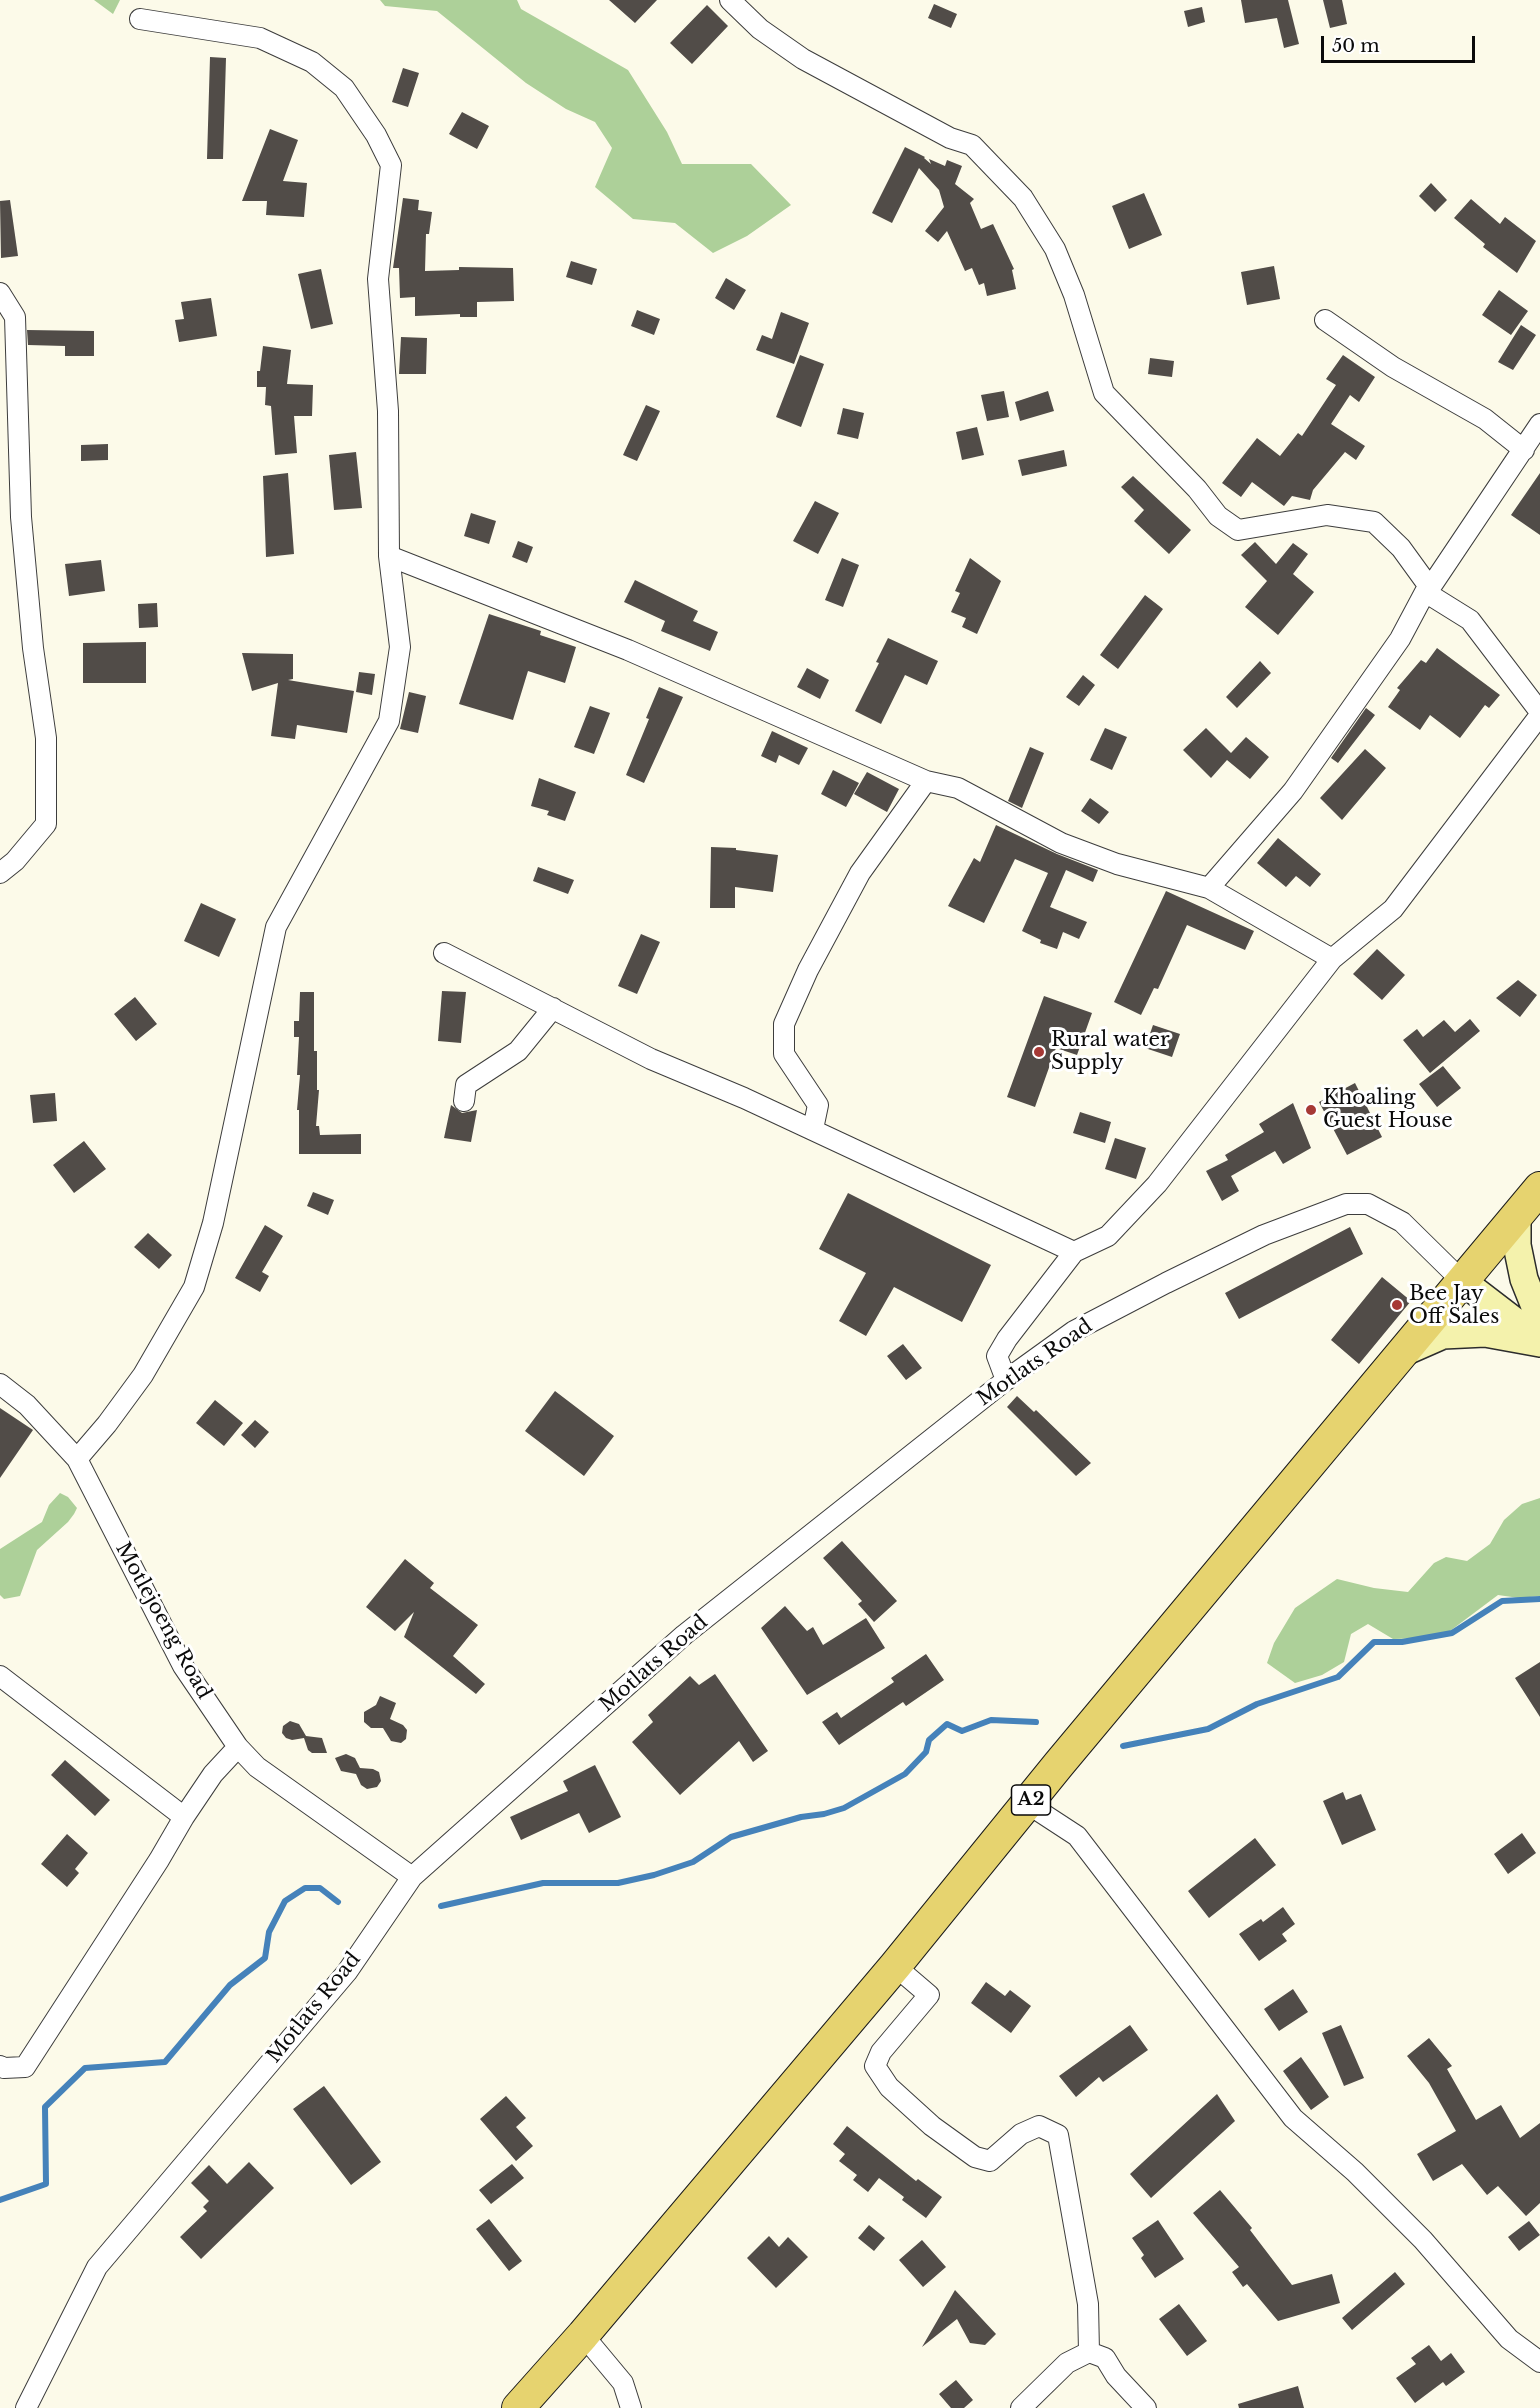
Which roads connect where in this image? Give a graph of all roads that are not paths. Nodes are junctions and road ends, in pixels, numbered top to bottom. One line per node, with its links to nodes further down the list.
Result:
1 (730, 0): 8 (street)
2 (140, 19): 7 (street)
3 (2, 298): 11 (street)
4 (1325, 320): 6 (street)
5 (1540, 424): 6 (street)
6 (1524, 450): 8 (street)
7 (389, 556): 10 (street); 27 (street)
8 (1428, 590): 9 (street); 12 (street)
9 (1540, 714): 14 (street)
10 (926, 780): 12 (street); 17 (street)
11 (0, 873)
12 (1209, 888): 14 (street)
13 (444, 953): 15 (street)
14 (1332, 959): 20 (street)
15 (553, 1008): 16 (street); 17 (street)
16 (464, 1101)
17 (813, 1129): 20 (street)
18 (1540, 1188): 19 (main road, A2)
19 (1517, 1216): 21 (main road, A2); 22 (main road)
20 (1074, 1252): 25 (street)
21 (1462, 1281): 23 (main road); 24 (main road, A2); 25 (street, Motlats Road)
22 (1540, 1319)
23 (1540, 1342): 24 (main road)
24 (1401, 1354): 30 (main road, A2)
25 (1006, 1380): 32 (street, Motlats Road)
26 (0, 1384): 27 (street, Motlejoeng Road)
27 (77, 1459): 29 (street, Motlejoeng Road)
28 (0, 1676): 31 (street)
29 (238, 1747): 31 (street); 32 (street, Motlejoeng Road)
30 (1028, 1804): 33 (main road, A2); 37 (street)
31 (184, 1817): 34 (street)
32 (412, 1877): 38 (street, Motlats Road)
33 (895, 1966): 35 (main road, A2); 36 (street)
34 (0, 2066)
35 (583, 2335): 39 (main road, A2); 40 (street)
36 (1089, 2352): 41 (street); 42 (street)
37 (1540, 2360)
38 (26, 2408)
39 (518, 2408)
40 (632, 2408)
41 (1022, 2408)
42 (1146, 2408)

